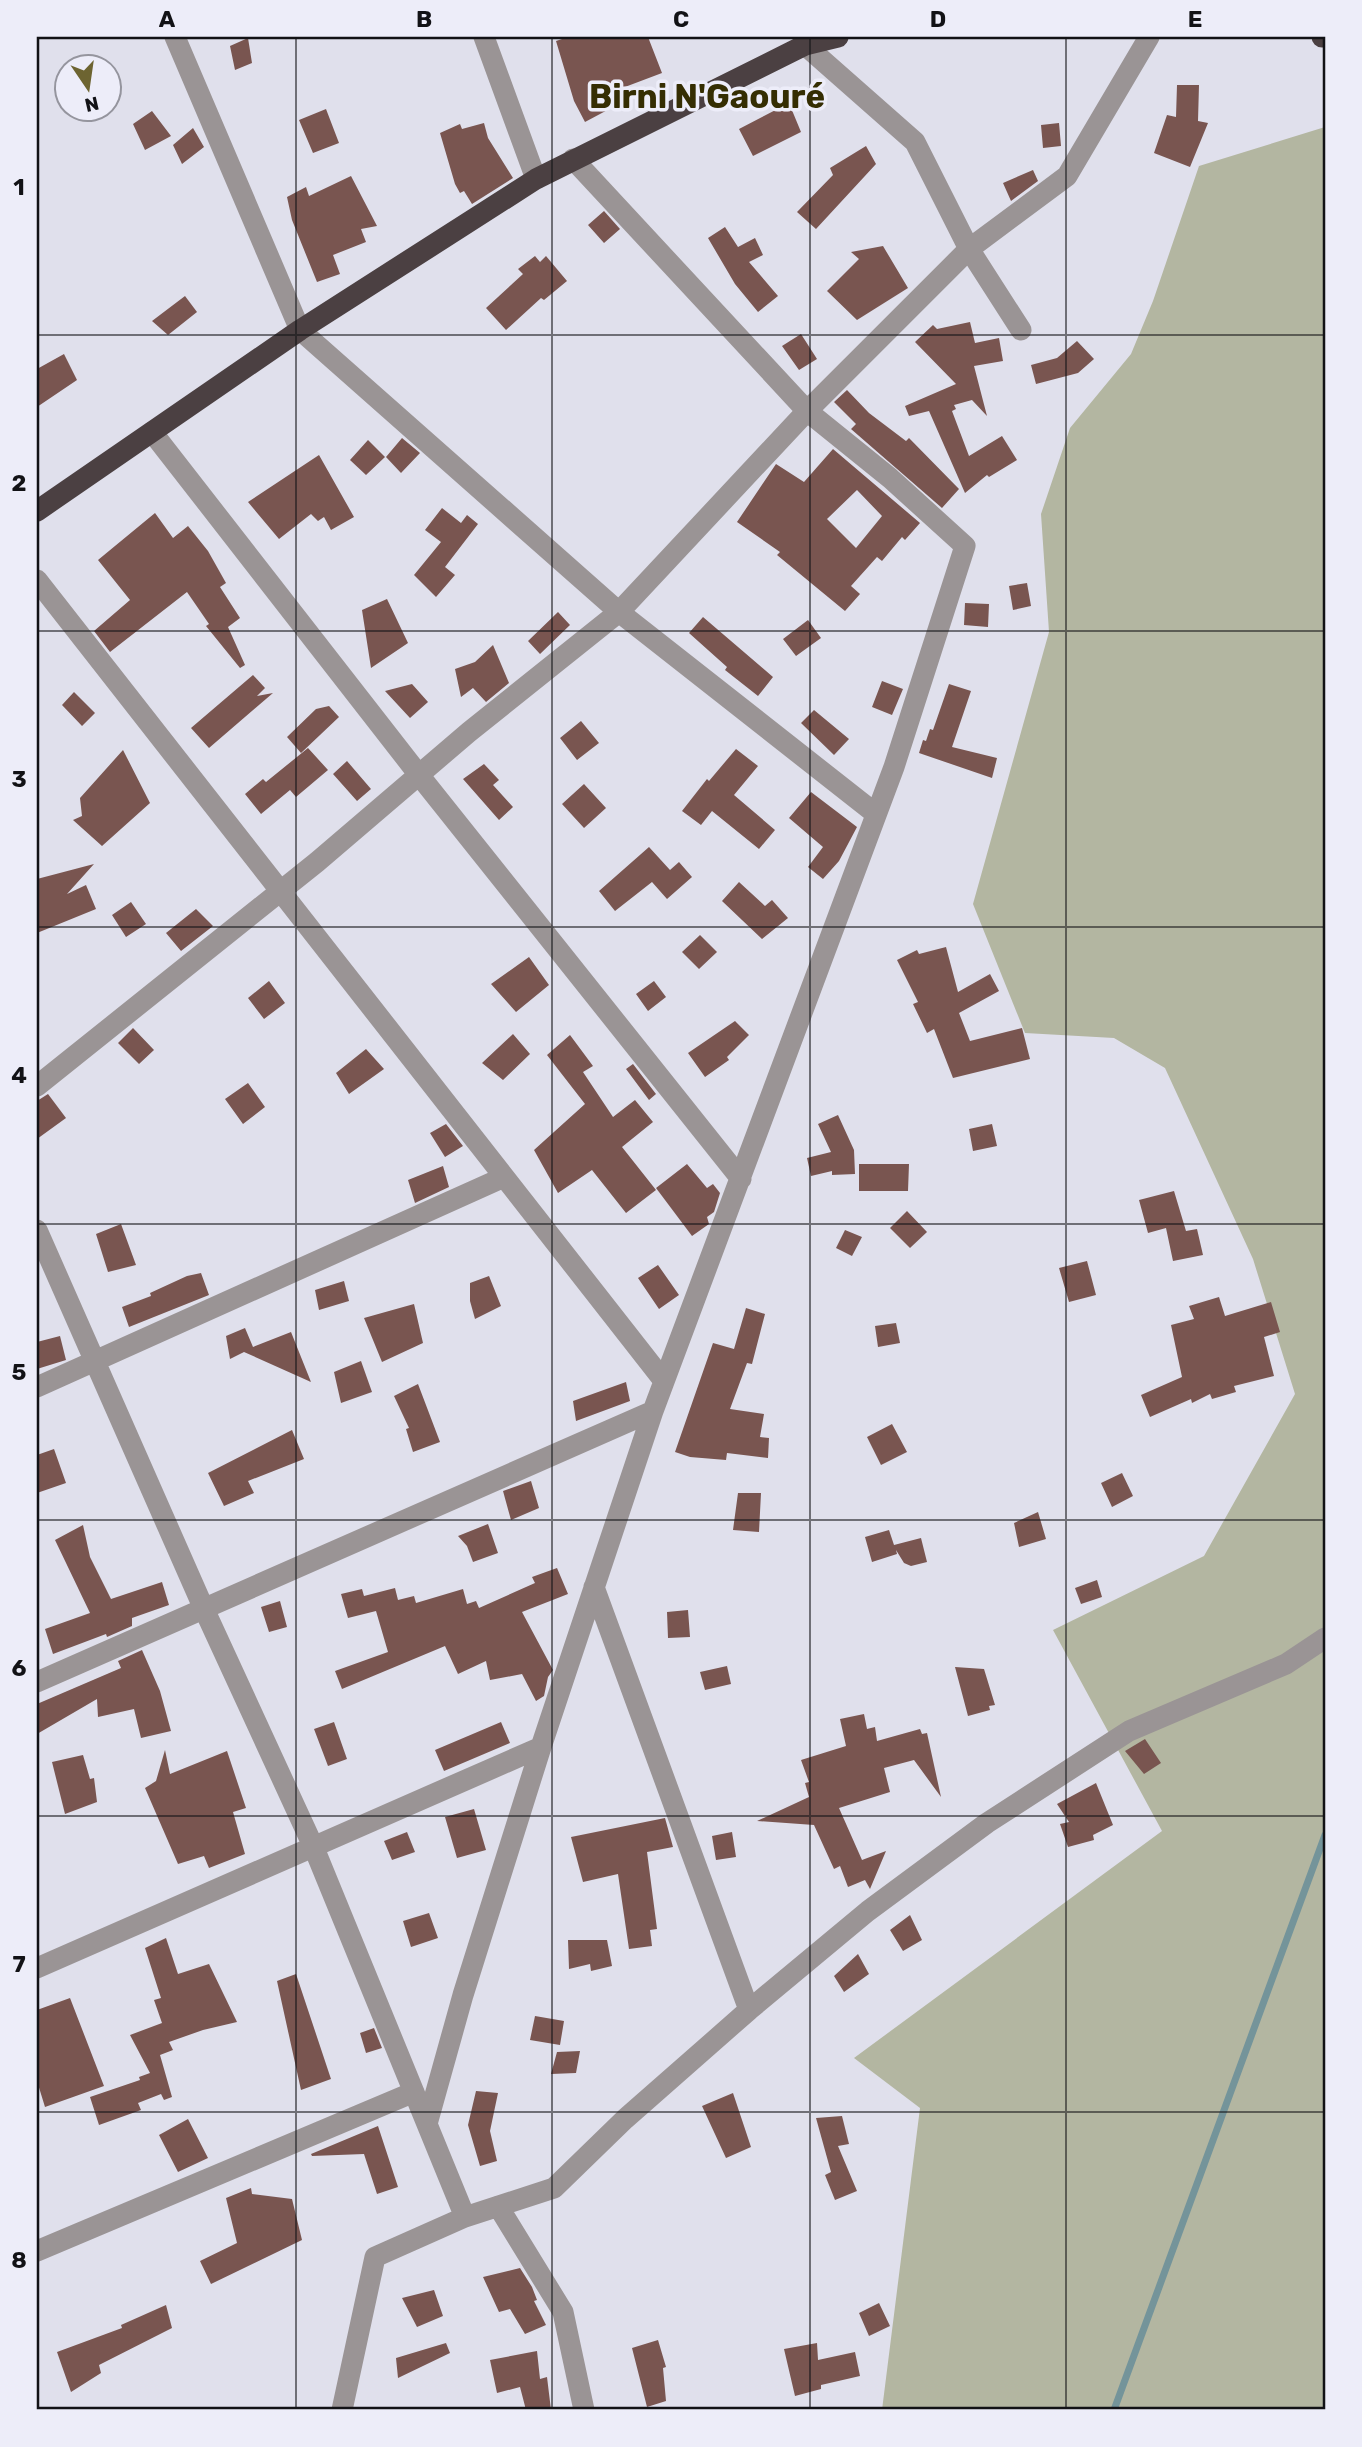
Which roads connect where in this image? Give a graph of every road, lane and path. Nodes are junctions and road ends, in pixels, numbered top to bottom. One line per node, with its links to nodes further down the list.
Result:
1 (175, 37): 9 (street)
2 (484, 37): 7 (street)
3 (838, 37): 5 (highway)
4 (1149, 37): 8 (street)
5 (804, 41): 6 (highway); 8 (street)
6 (573, 159): 7 (highway); 11 (street)
7 (536, 178): 9 (highway)
8 (969, 249): 10 (street); 11 (street)
9 (300, 330): 12 (highway); 15 (street)
10 (1021, 330)
11 (807, 411): 15 (street); 17 (street)
12 (152, 432): 13 (highway); 16 (street)
13 (37, 511)
14 (37, 580): 18 (street)
15 (619, 612): 16 (street); 17 (street)
16 (419, 775): 18 (street); 21 (street)
17 (876, 814): 21 (street)
18 (279, 892): 19 (street); 20 (street)
19 (37, 1086)
20 (502, 1178): 23 (street); 24 (street)
21 (741, 1179): 24 (street)
22 (37, 1230): 23 (street)
23 (94, 1361): 25 (street); 28 (street)
24 (664, 1381): 26 (street)
25 (37, 1387)
26 (653, 1410): 27 (street); 28 (street)
27 (594, 1587): 31 (street); 34 (street)
28 (204, 1609): 30 (street); 32 (street)
29 (1325, 1638): 34 (street)
30 (37, 1682)
31 (541, 1747): 32 (street); 36 (street)
32 (314, 1848): 33 (street); 35 (street)
33 (37, 1968)
34 (749, 2010): 37 (street)
35 (414, 2092): 36 (street); 39 (street)
36 (427, 2124): 38 (street)
37 (498, 2206): 38 (street); 41 (street)
38 (465, 2217): 40 (street)
39 (37, 2251)
40 (342, 2410)
41 (584, 2410)

